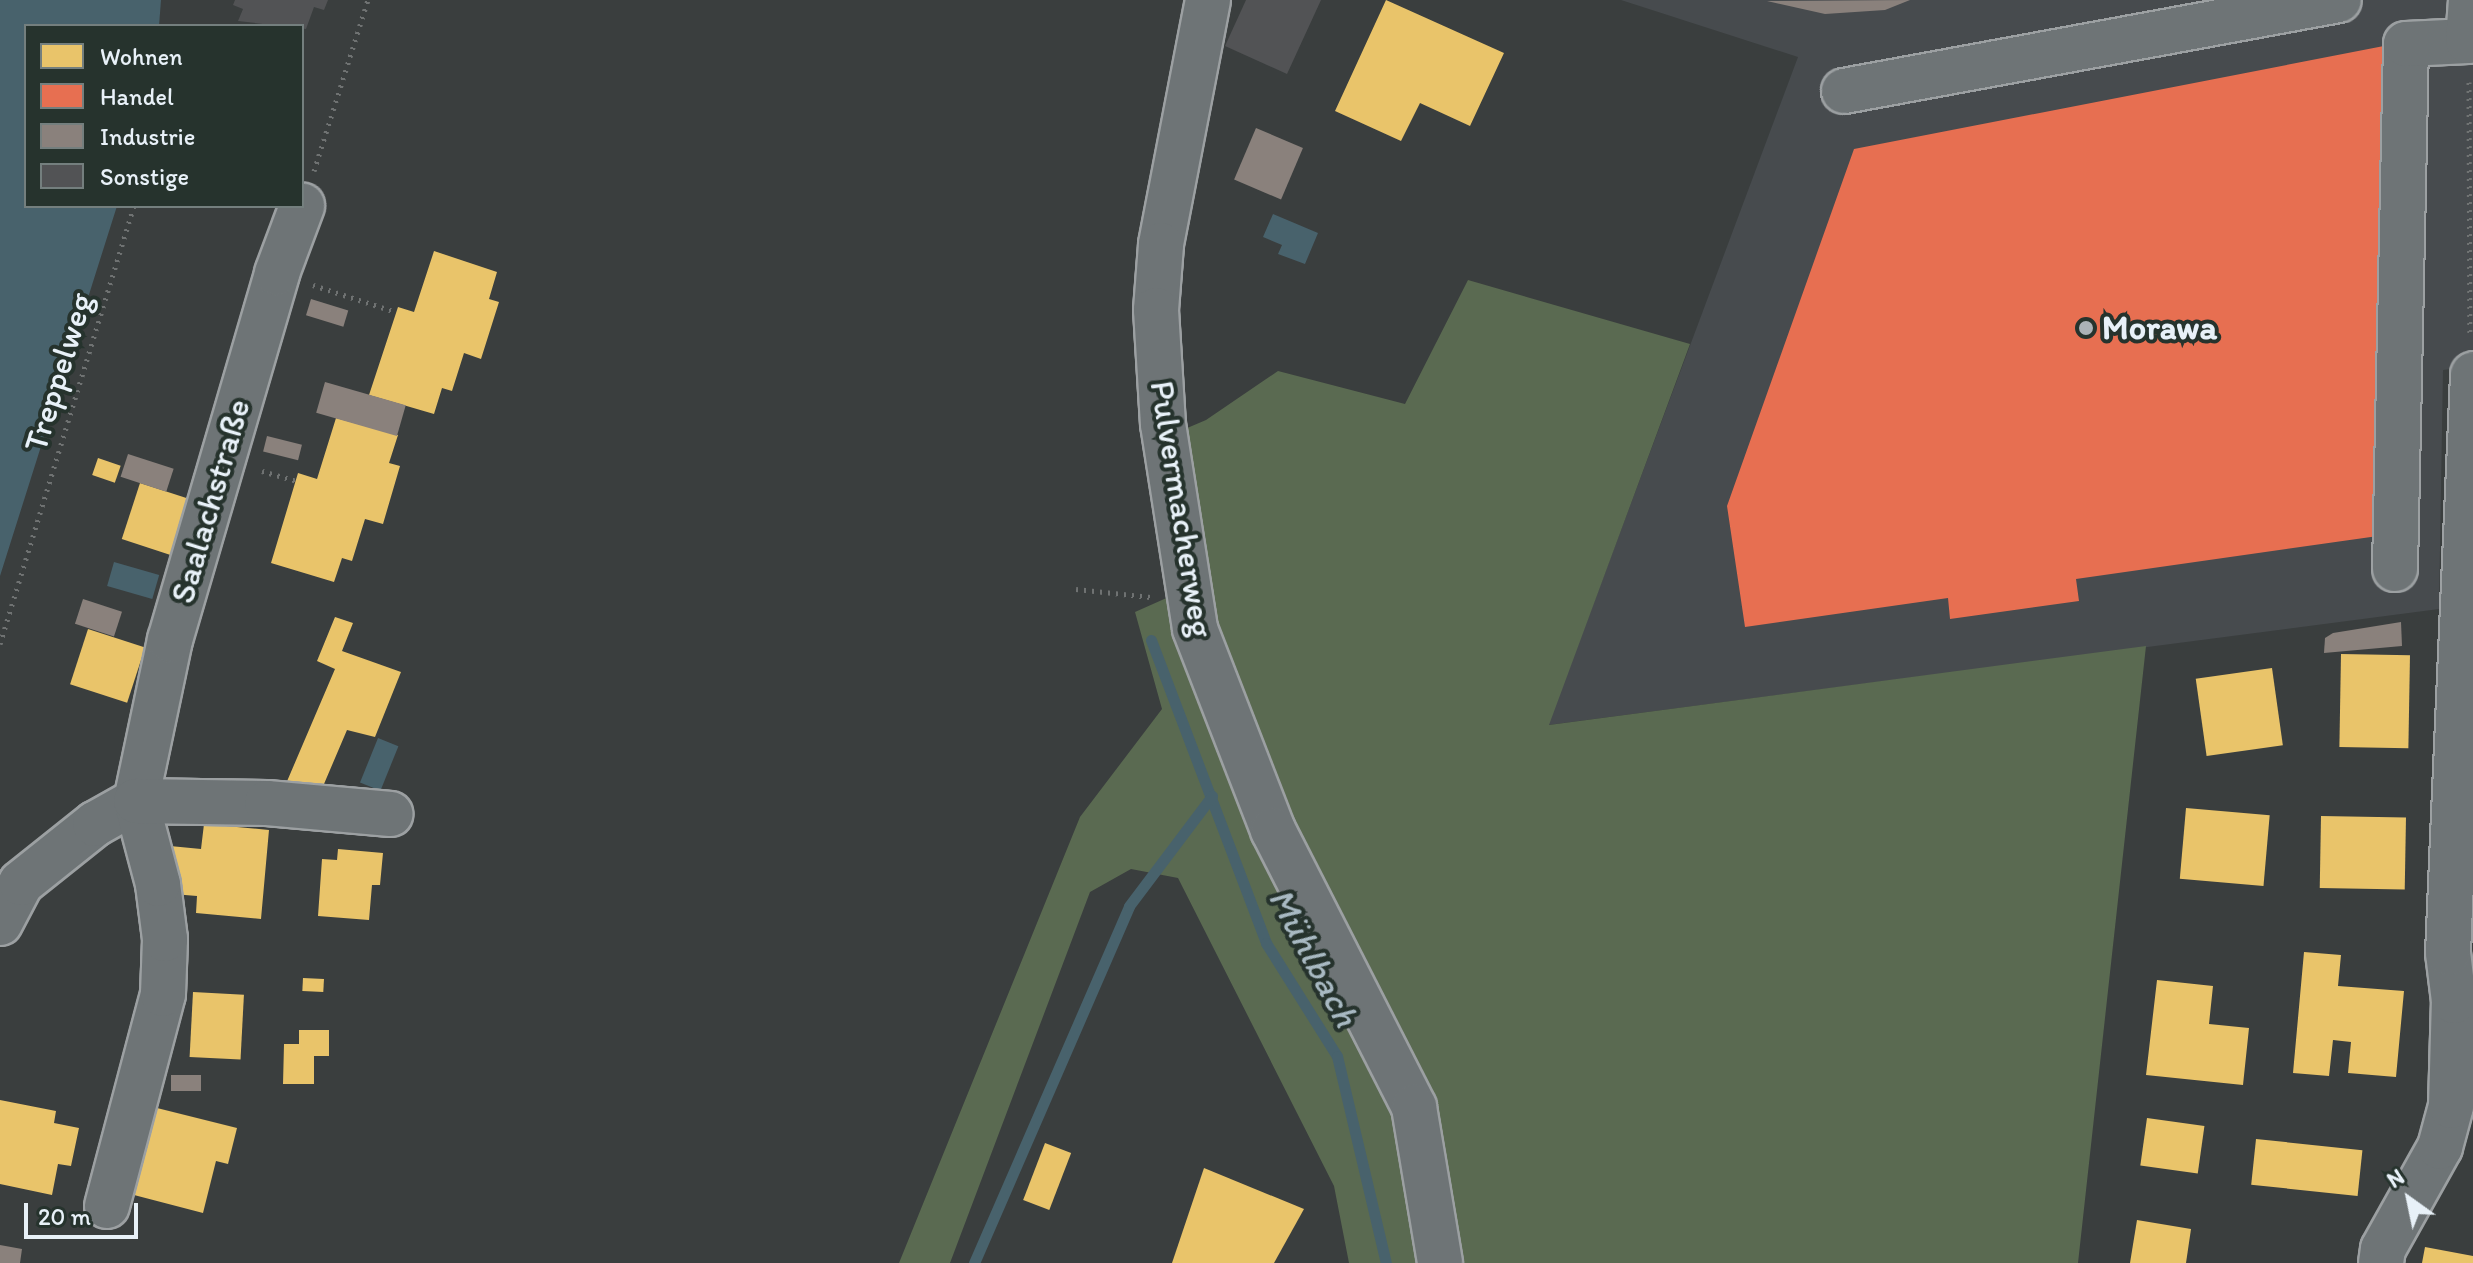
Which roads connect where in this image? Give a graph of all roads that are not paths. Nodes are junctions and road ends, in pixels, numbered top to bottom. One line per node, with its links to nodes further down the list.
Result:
1 (1208, 0): 12 (street, Pulvermacherweg)
2 (2339, 0): 4 (street)
3 (2470, 21): 7 (street)
4 (1844, 91)
5 (301, 208): 8 (street, Saalachstraße)
6 (2472, 374): 13 (street)
7 (2395, 569)
8 (136, 801): 9 (street); 10 (street); 11 (street, Saalachstraße)
9 (391, 814)
10 (0, 923)
11 (107, 1206)
12 (1440, 1263)
13 (2381, 1263)

